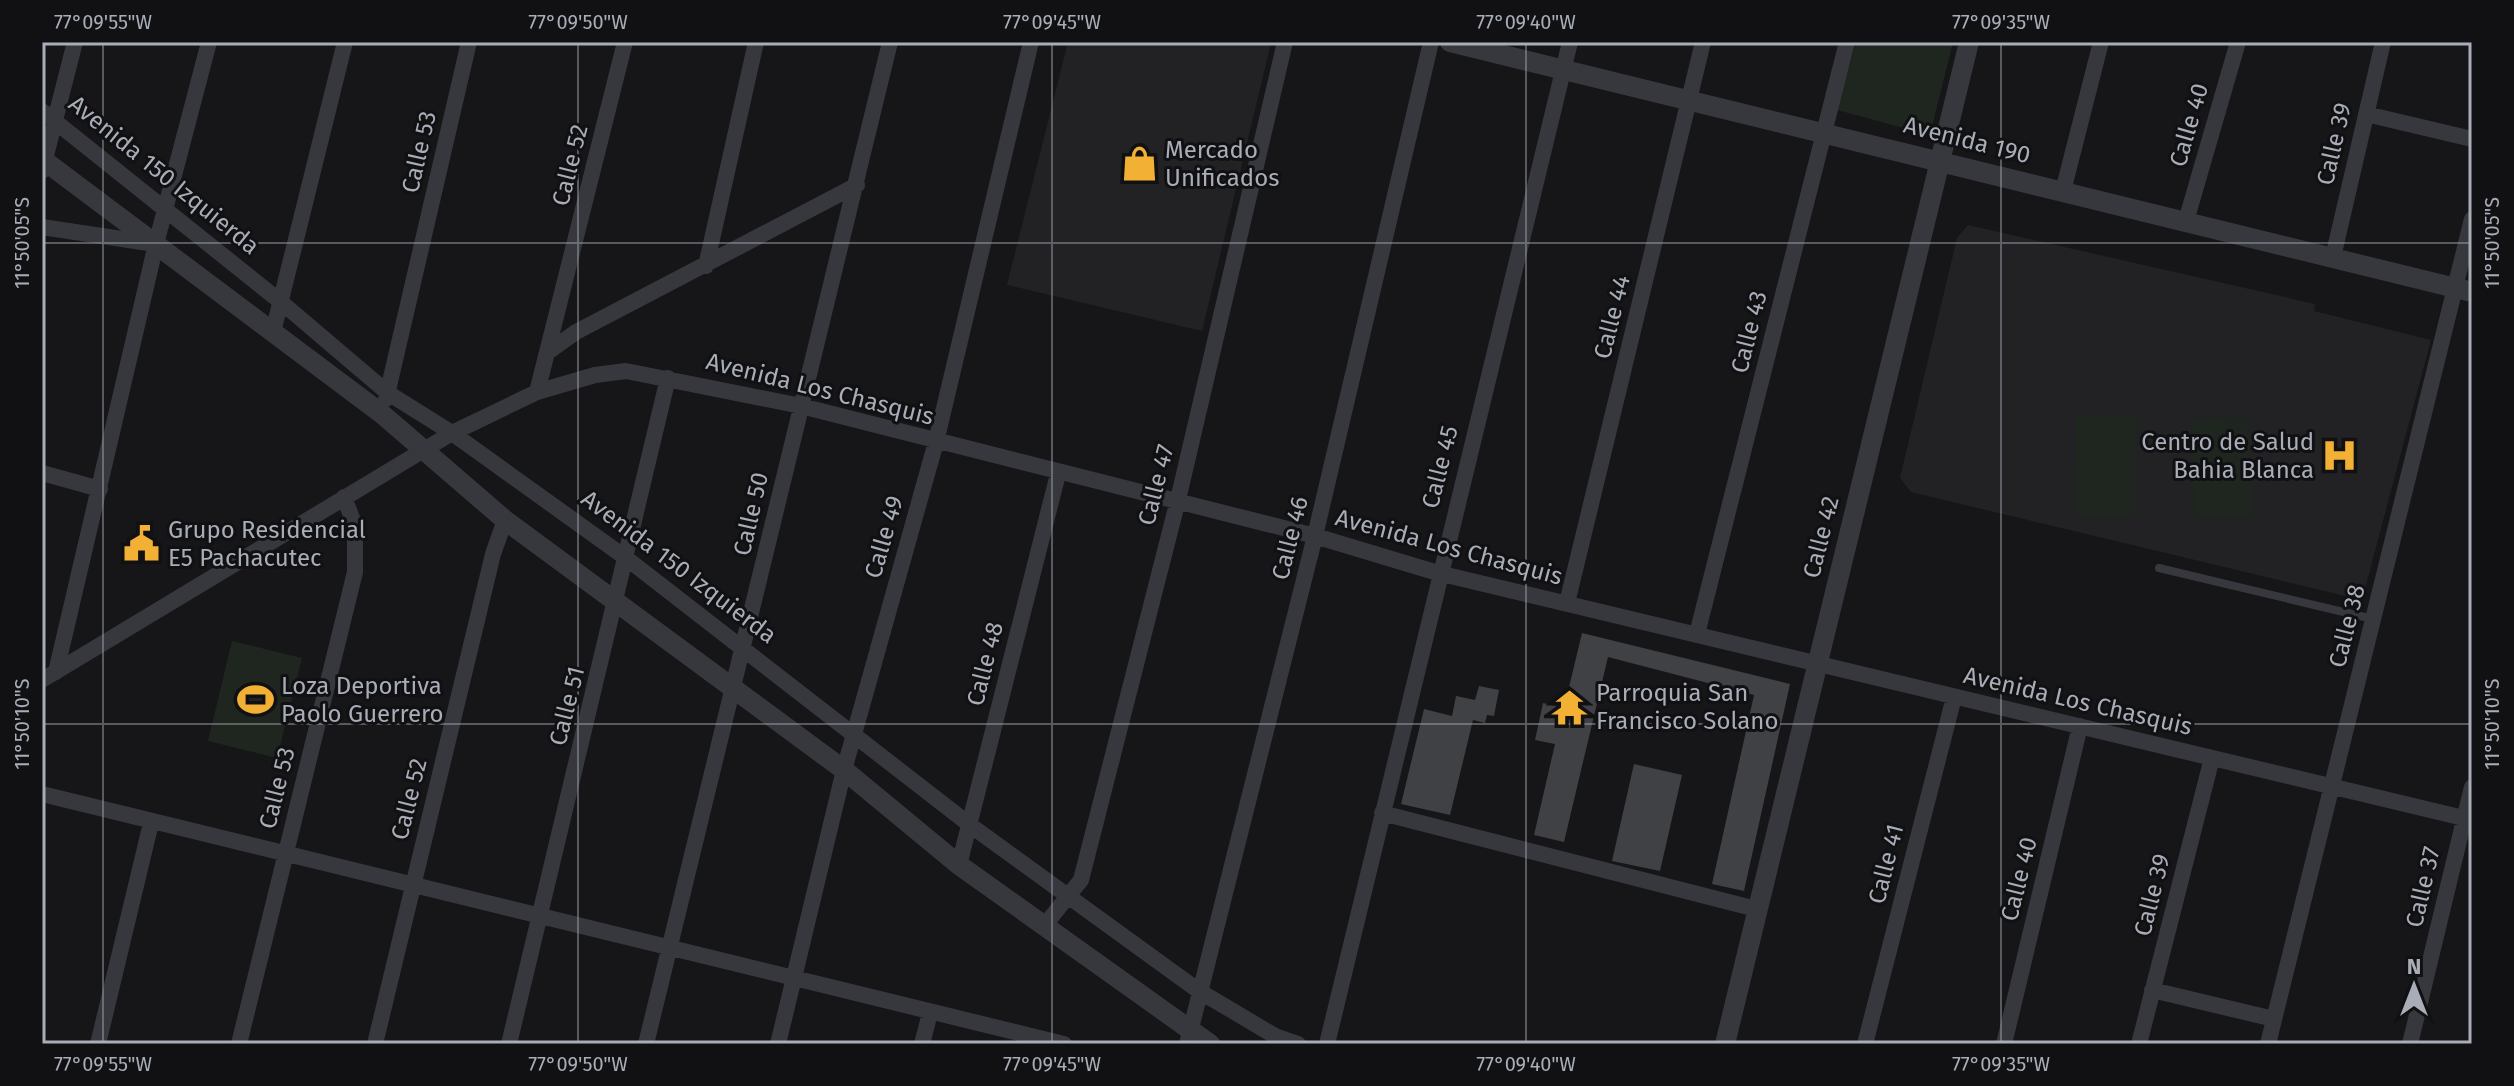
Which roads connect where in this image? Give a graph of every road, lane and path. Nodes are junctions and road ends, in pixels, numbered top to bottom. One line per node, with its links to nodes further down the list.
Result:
1 (75, 42): 22 (street)
2 (209, 42): 29 (street)
3 (345, 42): 37 (street)
4 (469, 42): 42 (street, Calle 53)
5 (625, 42): 39 (street, Calle 52)
6 (756, 42): 35 (street)
7 (890, 42): 27 (street, Calle 50)
8 (1031, 42): 46 (street, Calle 49)
9 (1285, 42): 52 (street, Calle 47)
10 (1431, 42): 54 (street, Calle 46)
11 (1450, 42): 19 (street, Avenida 190)
12 (1570, 42): 19 (street, Calle 45)
13 (1703, 42): 20 (street, Calle 44)
14 (1847, 42): 23 (street, Calle 43)
15 (1969, 42): 25 (street, Calle 42)
16 (2101, 42): 28 (street)
17 (2238, 42): 31 (street, Calle 40)
18 (2383, 42): 21 (street, Calle 39)
19 (1563, 69): 20 (street, Avenida 190); 57 (street, Calle 45)
20 (1689, 100): 23 (street, Avenida 190); 58 (street, Calle 44)
21 (2366, 114): 24 (street); 34 (street, Calle 39)
22 (49, 116): 26 (street); 29 (street, Avenida 150 Izquierda)
23 (1825, 132): 25 (street, Avenida 190); 61 (street, Calle 43)
24 (2472, 139)
25 (1941, 160): 28 (street, Avenida 190); 63 (street, Calle 42)
26 (43, 164): 33 (street)
27 (857, 185): 35 (street); 43 (street, Calle 50)
28 (2063, 191): 31 (street, Avenida 190)
29 (165, 209): 33 (street); 37 (street, Avenida 150 Izquierda)
30 (2472, 219): 36 (street, Calle 38)
31 (2186, 221): 34 (street, Avenida 190)
32 (42, 227): 33 (street)
33 (156, 244): 38 (street); 50 (street)
34 (2333, 257): 36 (street, Avenida 190)
35 (706, 266): 39 (street)
36 (2464, 290): 60 (street, Calle 38)
37 (281, 302): 38 (street); 42 (street, Avenida 150 Izquierda)
38 (273, 332): 44 (street)
39 (548, 352): 41 (street, Calle 52)
40 (668, 378): 41 (street, Avenida Los Chasquis); 43 (street, Avenida Los Chasquis); 55 (street, Calle 51)
41 (537, 392): 45 (street, Avenida Los Chasquis)
42 (388, 393): 44 (street, Calle 53); 45 (street, Avenida 150 Izquierda)
43 (801, 406): 46 (street, Avenida Los Chasquis); 62 (street, Calle 50)
44 (382, 414): 47 (street)
45 (452, 433): 47 (street, Avenida Los Chasquis); 55 (street, Avenida 150 Izquierda)
46 (936, 442): 49 (street, Avenida Los Chasquis); 68 (street, Calle 49)
47 (424, 449): 51 (street, Avenida Los Chasquis); 53 (street)
48 (42, 473): 50 (street)
49 (1058, 474): 52 (street, Avenida Los Chasquis); 77 (street, Calle 48)
50 (100, 489): 64 (street)
51 (344, 497): 64 (street, Avenida Los Chasquis); 78 (street, Calle 53)
52 (1177, 504): 54 (street, Avenida Los Chasquis); 81 (street, Calle 47)
53 (505, 520): 59 (street); 80 (street, Calle 52)
54 (1315, 536): 57 (street, Avenida Los Chasquis); 88 (street, Calle 46)
55 (626, 558): 59 (street, Calle 51); 62 (street, Avenida 150 Izquierda)
56 (2159, 568): 60 (lane)
57 (1438, 573): 58 (street, Avenida Los Chasquis); 74 (street, Calle 45)
58 (1567, 603): 61 (street, Avenida Los Chasquis)
59 (616, 604): 65 (street); 83 (street, Calle 51)
60 (2373, 619): 71 (street, Calle 38)
61 (1697, 634): 63 (street, Avenida Los Chasquis)
62 (744, 648): 65 (street, Calle 50); 68 (street, Avenida 150 Izquierda)
63 (1817, 663): 66 (street, Avenida Los Chasquis); 82 (street, Calle 42)
64 (49, 676)
65 (734, 691): 70 (street); 85 (street, Calle 50)
66 (1954, 697): 67 (street, Avenida Los Chasquis); 104 (street, Calle 41)
67 (2080, 726): 69 (street, Avenida Los Chasquis); 105 (street, Calle 40)
68 (854, 733): 70 (street, Calle 49); 77 (street, Avenida 150 Izquierda)
69 (2212, 758): 71 (street, Avenida Los Chasquis); 87 (street, Calle 39)
70 (844, 770): 79 (street); 86 (street, Calle 49)
71 (2332, 786): 75 (street, Avenida Los Chasquis); 90 (street, Calle 38)
72 (2472, 787): 75 (street, Calle 37)
73 (42, 794): 76 (street)
74 (1382, 813): 82 (street); 102 (street, Calle 45)
75 (2468, 819): 108 (street, Calle 37)
76 (151, 823): 78 (street); 93 (street)
77 (970, 825): 79 (street, Calle 48); 81 (street, Avenida 150 Izquierda)
78 (285, 853): 80 (street); 94 (street, Calle 53)
79 (959, 865): 84 (street)
80 (413, 884): 83 (street); 95 (street, Calle 52)
81 (1069, 896): 84 (street, Calle 47); 88 (street, Avenida 150 Izquierda)
82 (1756, 909): 103 (street, Calle 42)
83 (541, 916): 85 (street); 96 (street, Calle 51)
84 (1044, 926): 91 (street)
85 (670, 948): 86 (street); 97 (street, Calle 50)
86 (794, 978): 89 (street); 98 (street, Calle 49)
87 (2152, 990): 90 (street); 106 (street, Calle 39)
88 (1199, 991): 91 (street, Calle 46); 101 (street, Avenida 150 Izquierda)
89 (930, 1013): 92 (street); 99 (street)
90 (2274, 1019): 107 (street, Calle 38)
91 (1188, 1037): 100 (street)
92 (1059, 1043)
93 (98, 1044)
94 (239, 1044)
95 (375, 1044)
96 (509, 1044)
97 (646, 1044)
98 (778, 1044)
99 (922, 1044)
100 (1210, 1044)
101 (1298, 1044)
102 (1327, 1044)
103 (1725, 1044)
104 (1865, 1044)
105 (2004, 1044)
106 (2139, 1044)
107 (2268, 1044)
108 (2410, 1044)

